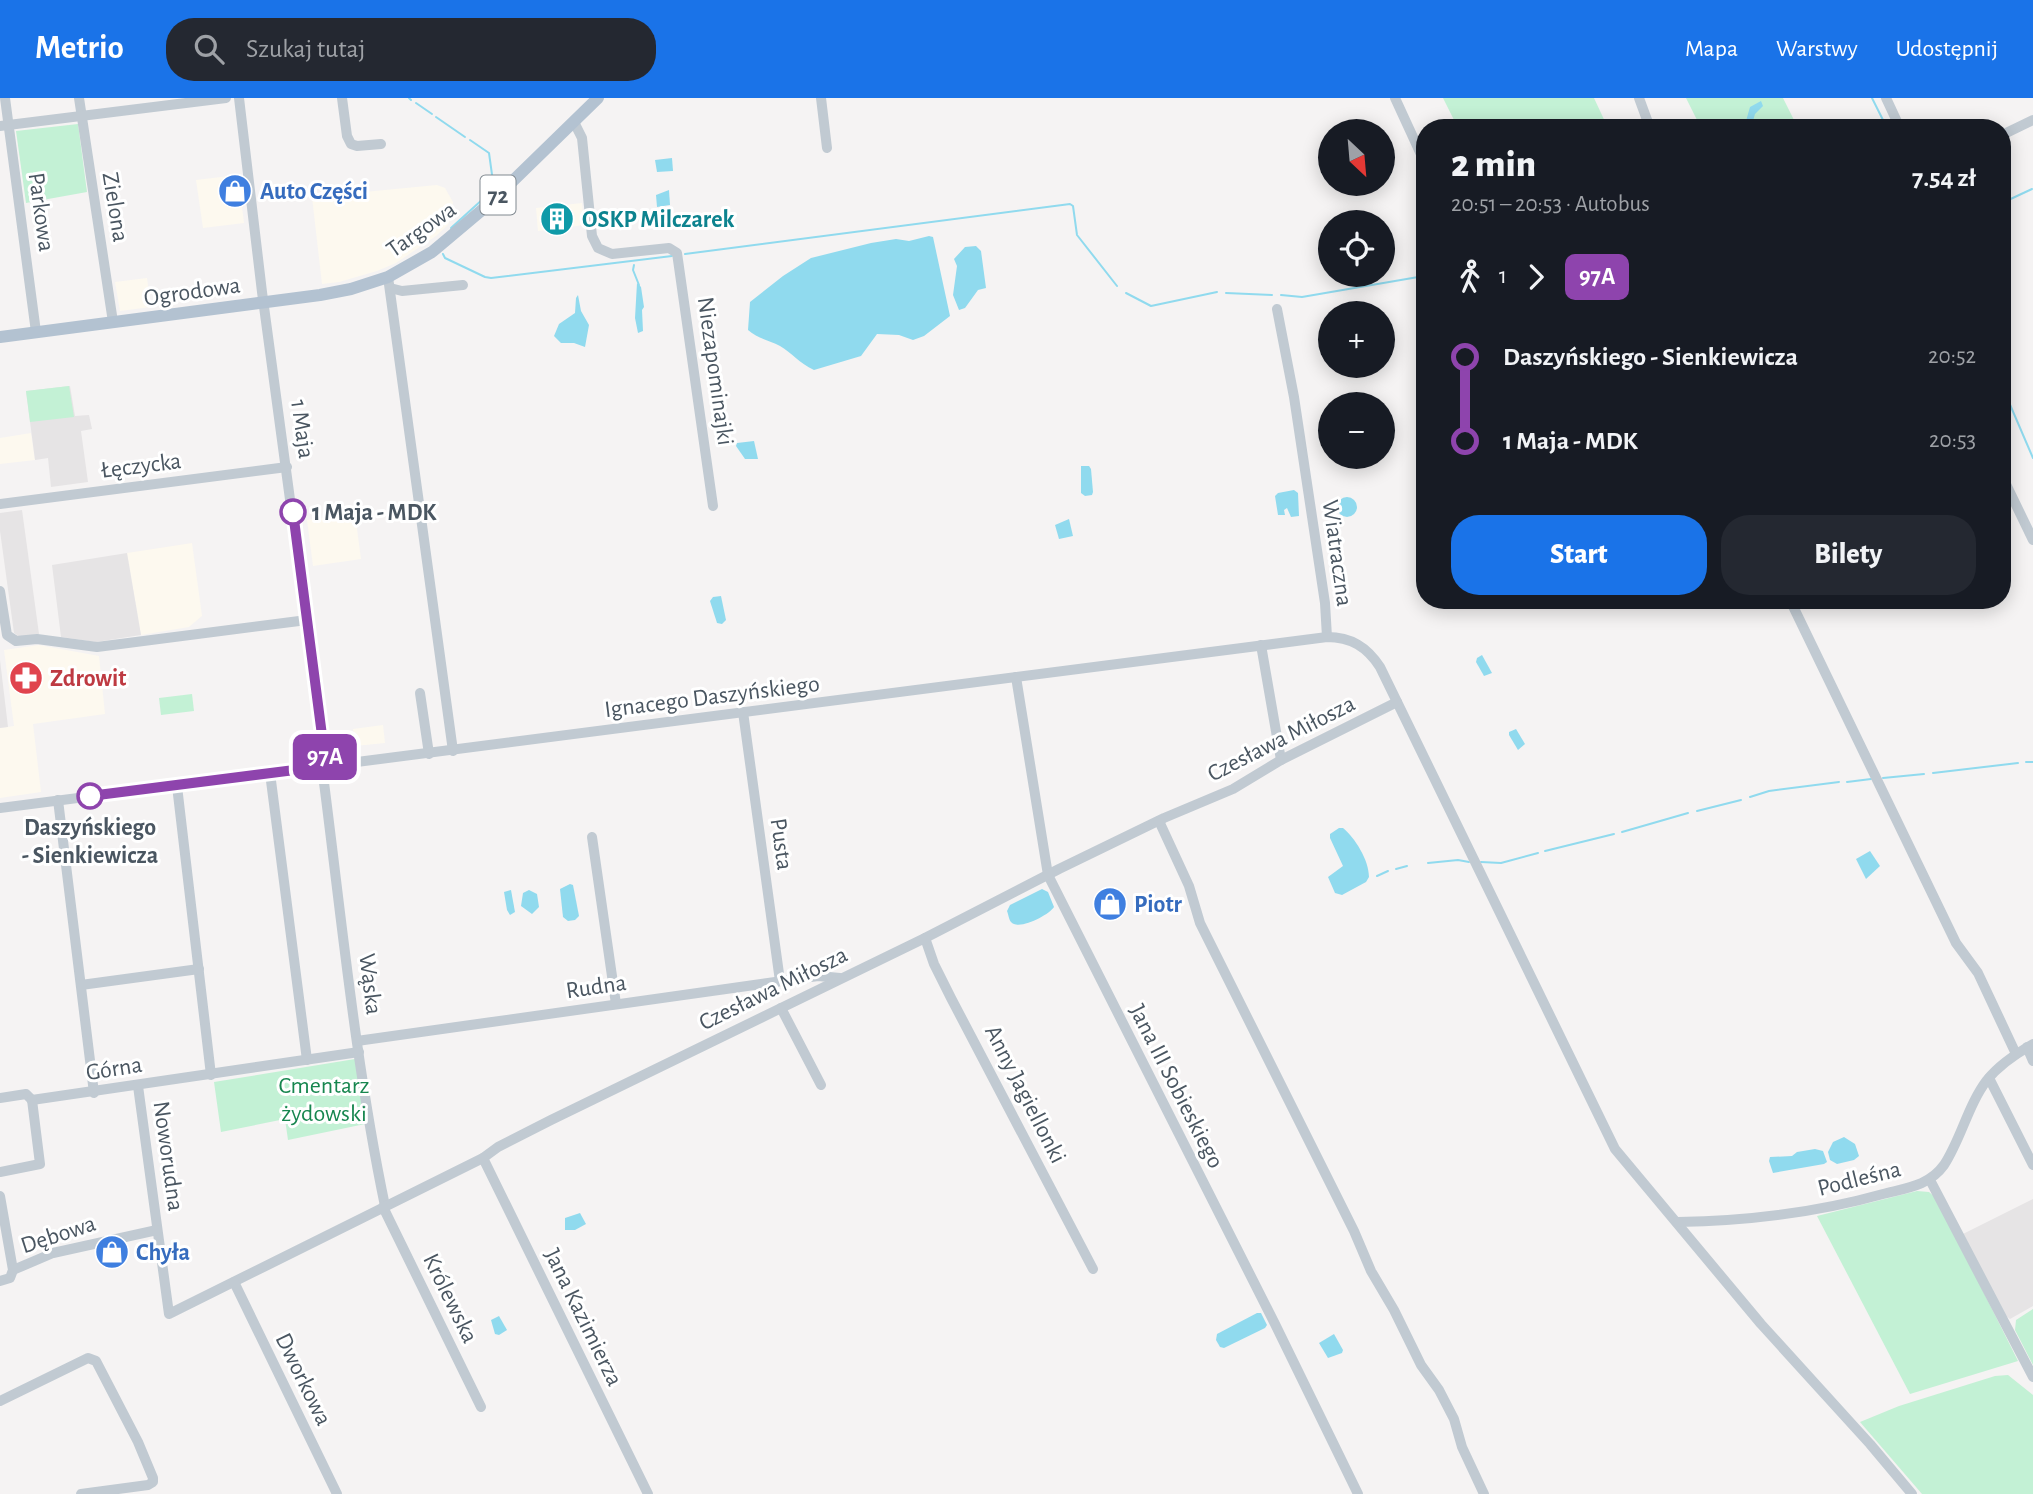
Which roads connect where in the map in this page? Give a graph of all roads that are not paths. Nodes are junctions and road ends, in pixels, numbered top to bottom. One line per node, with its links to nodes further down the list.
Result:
1 (5, 98): 16 (street, Parkowa)
2 (79, 98): 11 (street, Zielona)
3 (226, 98): 11 (street)
4 (239, 98): 23 (street, 1 Maja)
5 (342, 98): 18 (street)
6 (598, 98): 15 (main road, Targowa / 72)
7 (821, 98): 20 (street)
8 (1395, 98): 19 (street)
9 (1639, 98): 12 (street)
10 (1886, 98): 13 (street)
11 (81, 116): 16 (street); 25 (street, Zielona)
12 (1647, 119)
13 (1896, 119)
14 (2033, 120): 17 (street)
15 (573, 122): 21 (main road, Targowa / 72); 31 (street, Niezapominajki)
16 (4, 125): 26 (street, Parkowa)
17 (2011, 131)
18 (381, 144)
19 (1416, 144)
20 (827, 148)
21 (389, 282): 22 (street, Ogrodowa); 23 (main road, Ogrodowa / 72); 42 (street)
22 (463, 285)
23 (264, 302): 25 (main road, Ogrodowa / 72); 28 (street, 1 Maja)
24 (1278, 309): 36 (street, Wiatraczna)
25 (113, 322): 26 (main road, Ogrodowa / 72)
26 (36, 332): 27 (main road, Ogrodowa / 72)
27 (0, 337)
28 (287, 467): 30 (street, Łęczycka); 35 (street, 1 Maja)
29 (2011, 495): 32 (street)
30 (0, 504)
31 (713, 506)
32 (2033, 540)
33 (0, 591): 35 (street)
34 (1794, 609): 63 (street)
35 (307, 620): 45 (street, 1 Maja)
36 (1327, 637): 37 (street, Ignacego Daszyńskiego); 40 (street, Ignacego Daszyńskiego)
37 (1261, 645): 38 (street, Ignacego Daszyńskiego); 44 (street)
38 (1016, 677): 41 (street, Ignacego Daszyńskiego); 52 (street, Jana III Sobieskiego)
39 (420, 693): 43 (street)
40 (1397, 702): 44 (street, Czesława Miłosza); 79 (street, Ignacego Daszyńskiego)
41 (743, 712): 42 (street, Ignacego Daszyńskiego); 56 (street, Pusta)
42 (453, 751): 43 (street, Ignacego Daszyńskiego)
43 (429, 754): 45 (street, Ignacego Daszyńskiego)
44 (1281, 760): 50 (street, Czesława Miłosza)
45 (324, 766): 46 (street, Ignacego Daszyńskiego); 60 (street, Wąska)
46 (270, 773): 47 (street, Ignacego Daszyńskiego); 64 (street)
47 (177, 786): 48 (street, Ignacego Daszyńskiego); 54 (street)
48 (58, 800): 49 (street, Ignacego Daszyńskiego); 57 (street)
49 (0, 808)
50 (1159, 821): 52 (street, Czesława Miłosza); 93 (street)
51 (592, 836): 58 (street)
52 (1048, 875): 53 (street, Czesława Miłosza); 92 (street, Jana III Sobieskiego)
53 (925, 938): 55 (street, Czesława Miłosza); 81 (street, Anny Jagiellonki)
54 (199, 969): 57 (street); 66 (street)
55 (841, 978): 56 (street, Rudna); 59 (street, Czesława Miłosza)
56 (780, 981): 58 (street, Rudna)
57 (81, 985): 70 (street)
58 (616, 1004): 60 (street, Rudna)
59 (781, 1008): 68 (street); 73 (street, Czesława Miłosza)
60 (357, 1041): 62 (street, Wąska)
61 (2030, 1046): 63 (street, Podleśna); 65 (street)
62 (359, 1052): 64 (street); 78 (street, Wąska)
63 (2016, 1054): 67 (street, Podleśna)
64 (307, 1060): 66 (street, Górna)
65 (2033, 1060)
66 (211, 1074): 69 (street, Górna)
67 (1989, 1078): 74 (street); 76 (street, Podleśna)
68 (821, 1085)
69 (138, 1086): 70 (street, Górna); 80 (street, Noworudna)
70 (94, 1093): 72 (street, Górna)
71 (0, 1098): 72 (street, Górna)
72 (32, 1100): 75 (street)
73 (483, 1158): 78 (street, Czesława Miłosza); 91 (street, Jana Kazimierza)
74 (2033, 1165)
75 (0, 1172)
76 (1930, 1180): 79 (street, Podleśna); 86 (street)
77 (0, 1196): 82 (street)
78 (384, 1207): 84 (street, Czesława Miłosza); 88 (street, Królewska)
79 (1678, 1222): 94 (street, Ignacego Daszyńskiego)
80 (157, 1230): 82 (street, Dębowa); 85 (street, Noworudna)
81 (1093, 1269)
82 (13, 1270): 83 (street, Dębowa)
83 (0, 1281)
84 (234, 1282): 85 (street, Czesława Miłosza); 90 (street, Dworkowa)
85 (169, 1314)
86 (2033, 1377)
87 (0, 1401): 89 (street)
88 (481, 1407)
89 (81, 1494)
90 (337, 1494)
91 (648, 1494)
92 (1358, 1494)
93 (1484, 1494)
94 (1912, 1494)

